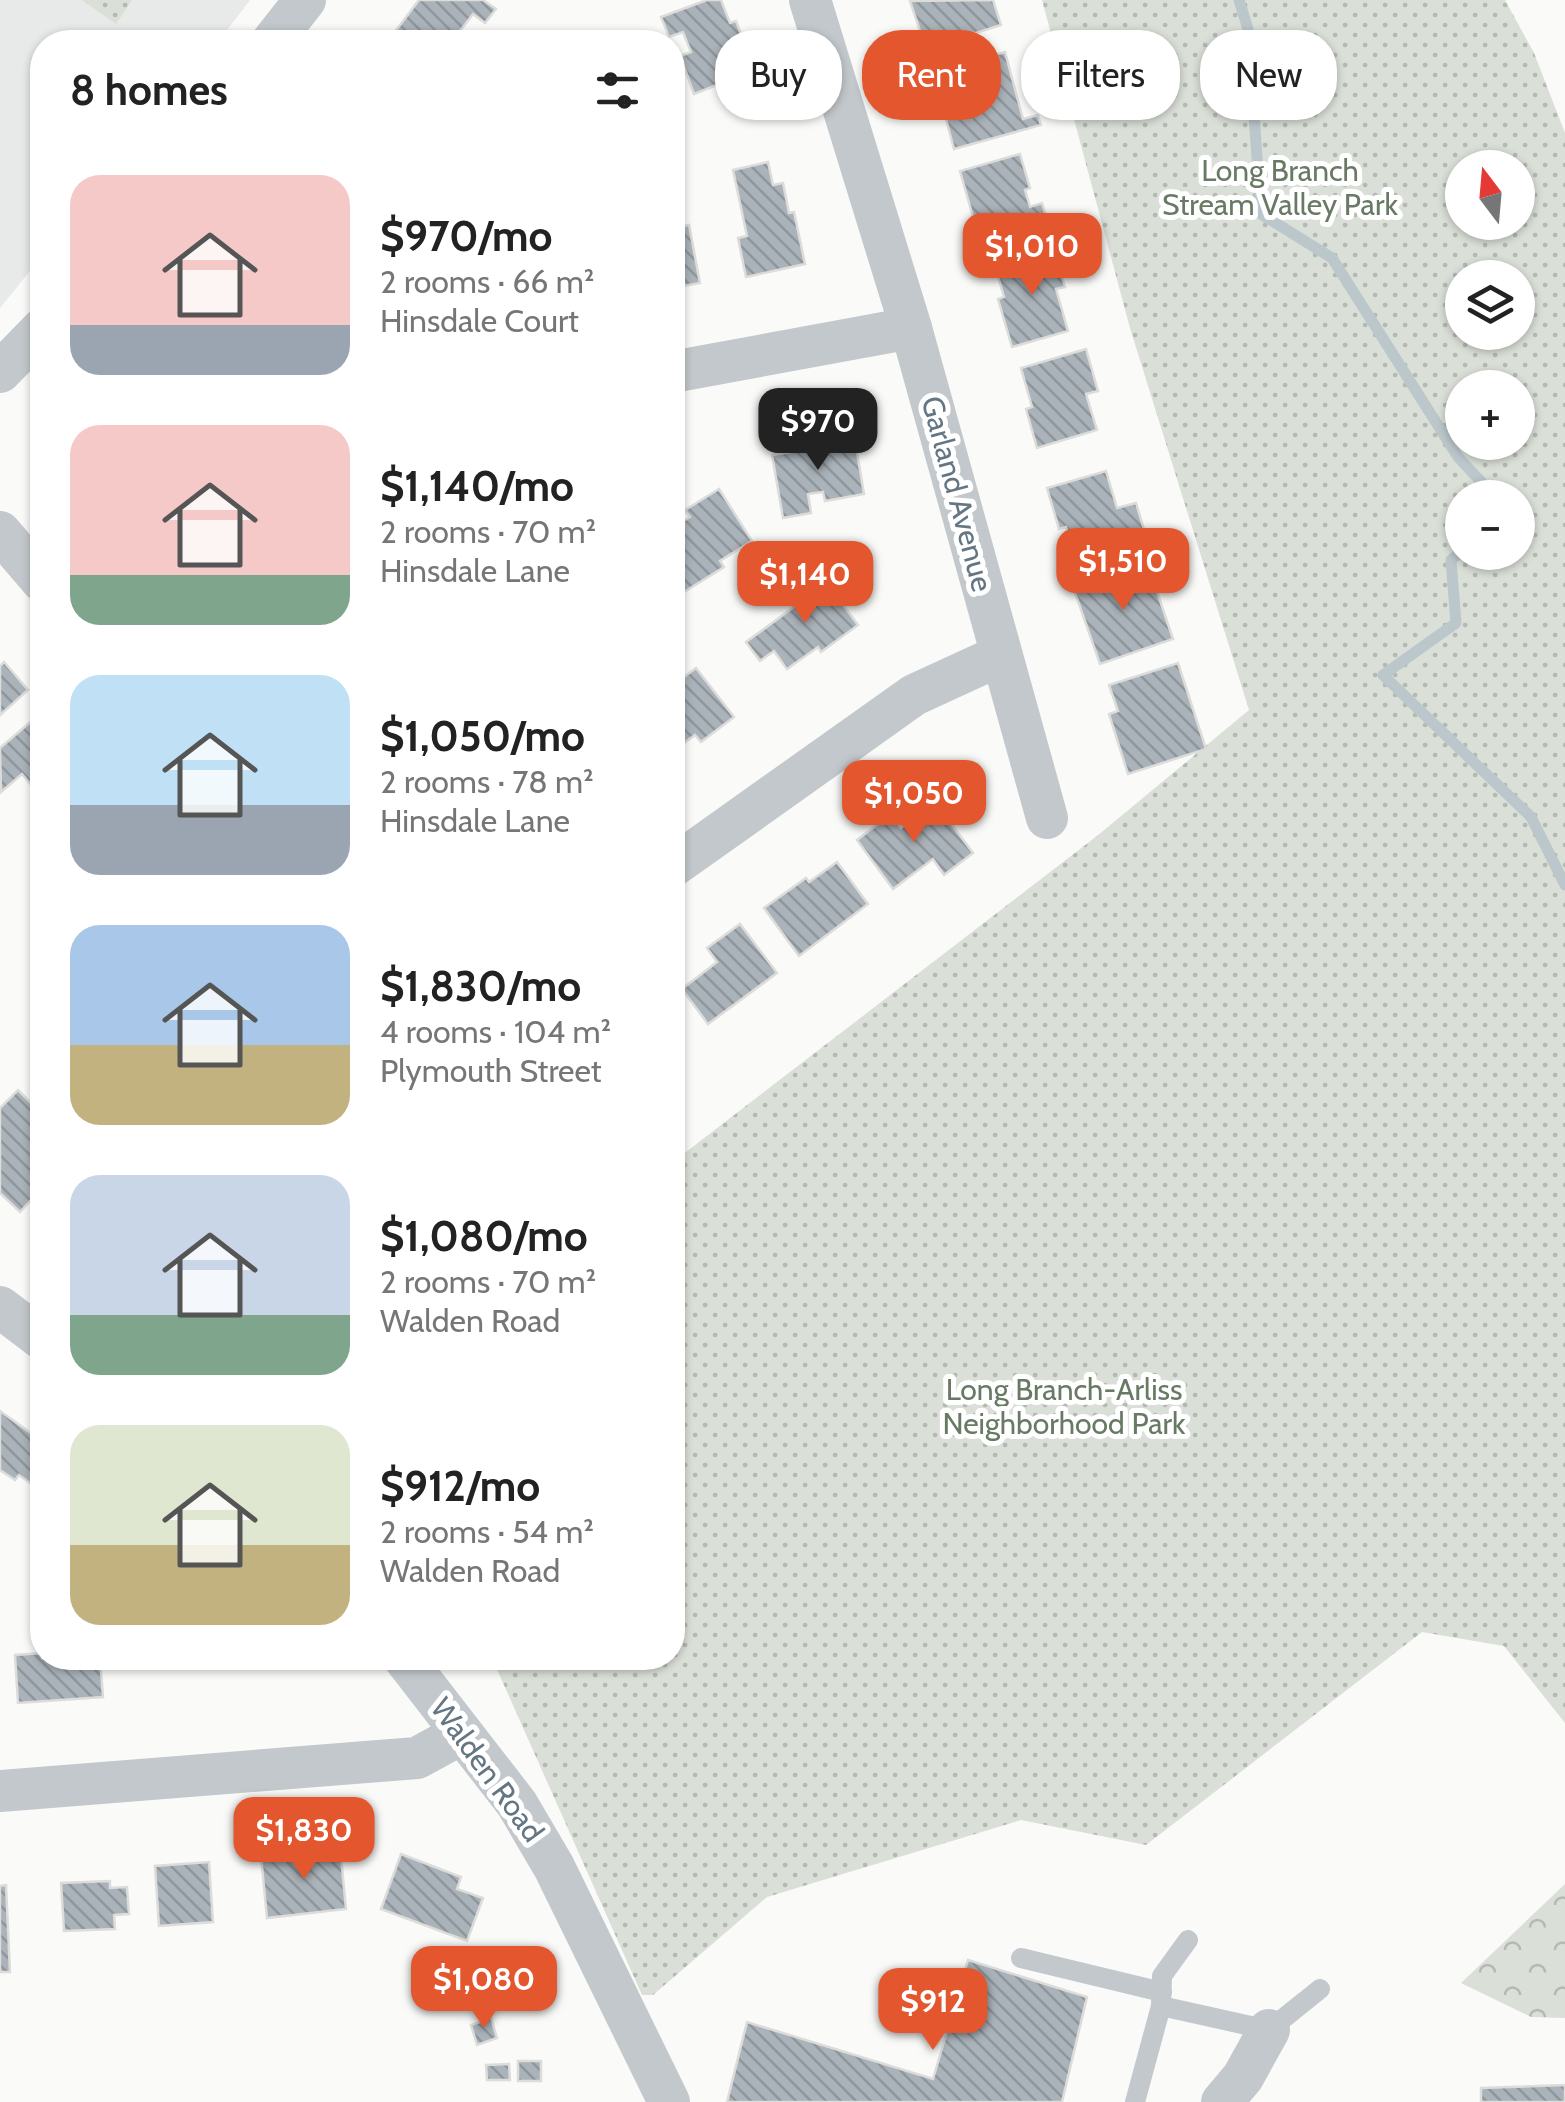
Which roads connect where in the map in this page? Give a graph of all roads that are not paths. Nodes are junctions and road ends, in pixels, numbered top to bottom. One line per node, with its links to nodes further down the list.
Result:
1 (305, 0): 3 (street)
2 (810, 0): 4 (street, Garland Avenue)
3 (281, 30)
4 (911, 328): 6 (street); 10 (street, Garland Avenue)
5 (30, 341): 7 (street)
6 (685, 370)
7 (0, 372)
8 (0, 532): 9 (street)
9 (30, 568)
10 (1001, 655): 11 (street, Garland Avenue); 12 (street)
11 (1048, 818)
12 (685, 858)
13 (0, 1307): 14 (street)
14 (30, 1329)
15 (413, 1670): 16 (street, Walden Road)
16 (461, 1734): 17 (street); 23 (street, Walden Road)
17 (0, 1791)
18 (1188, 1940): 21 (lane)
19 (1021, 1958): 21 (lane)
20 (1320, 1989): 22 (lane)
21 (1161, 1999): 22 (lane); 24 (lane)
22 (1269, 2030): 25 (street)
23 (670, 2102)
24 (1135, 2102)
25 (1222, 2102)

